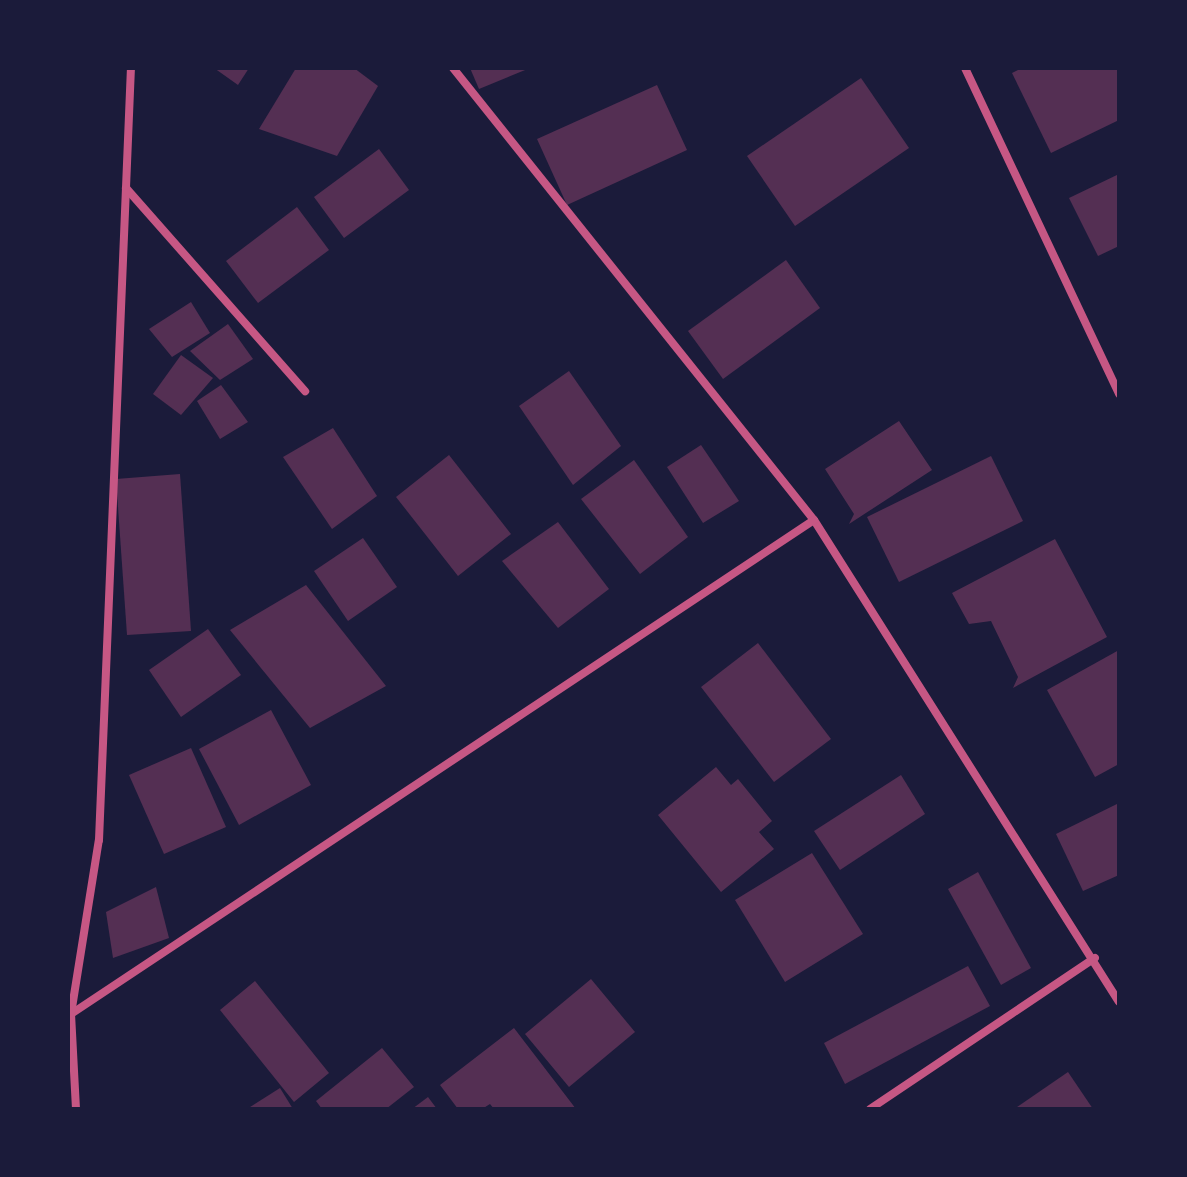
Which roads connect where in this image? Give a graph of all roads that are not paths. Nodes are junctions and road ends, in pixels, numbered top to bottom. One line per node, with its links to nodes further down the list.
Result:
1 (131, 68): 4 (street)
2 (453, 68): 7 (street)
3 (965, 68): 6 (street)
4 (126, 188): 5 (street); 10 (street)
5 (305, 391)
6 (1119, 394)
7 (814, 520): 8 (street); 10 (street)
8 (1095, 958): 9 (street); 12 (street)
9 (1119, 1002)
10 (71, 1014): 11 (street)
11 (76, 1109)
12 (870, 1109)

